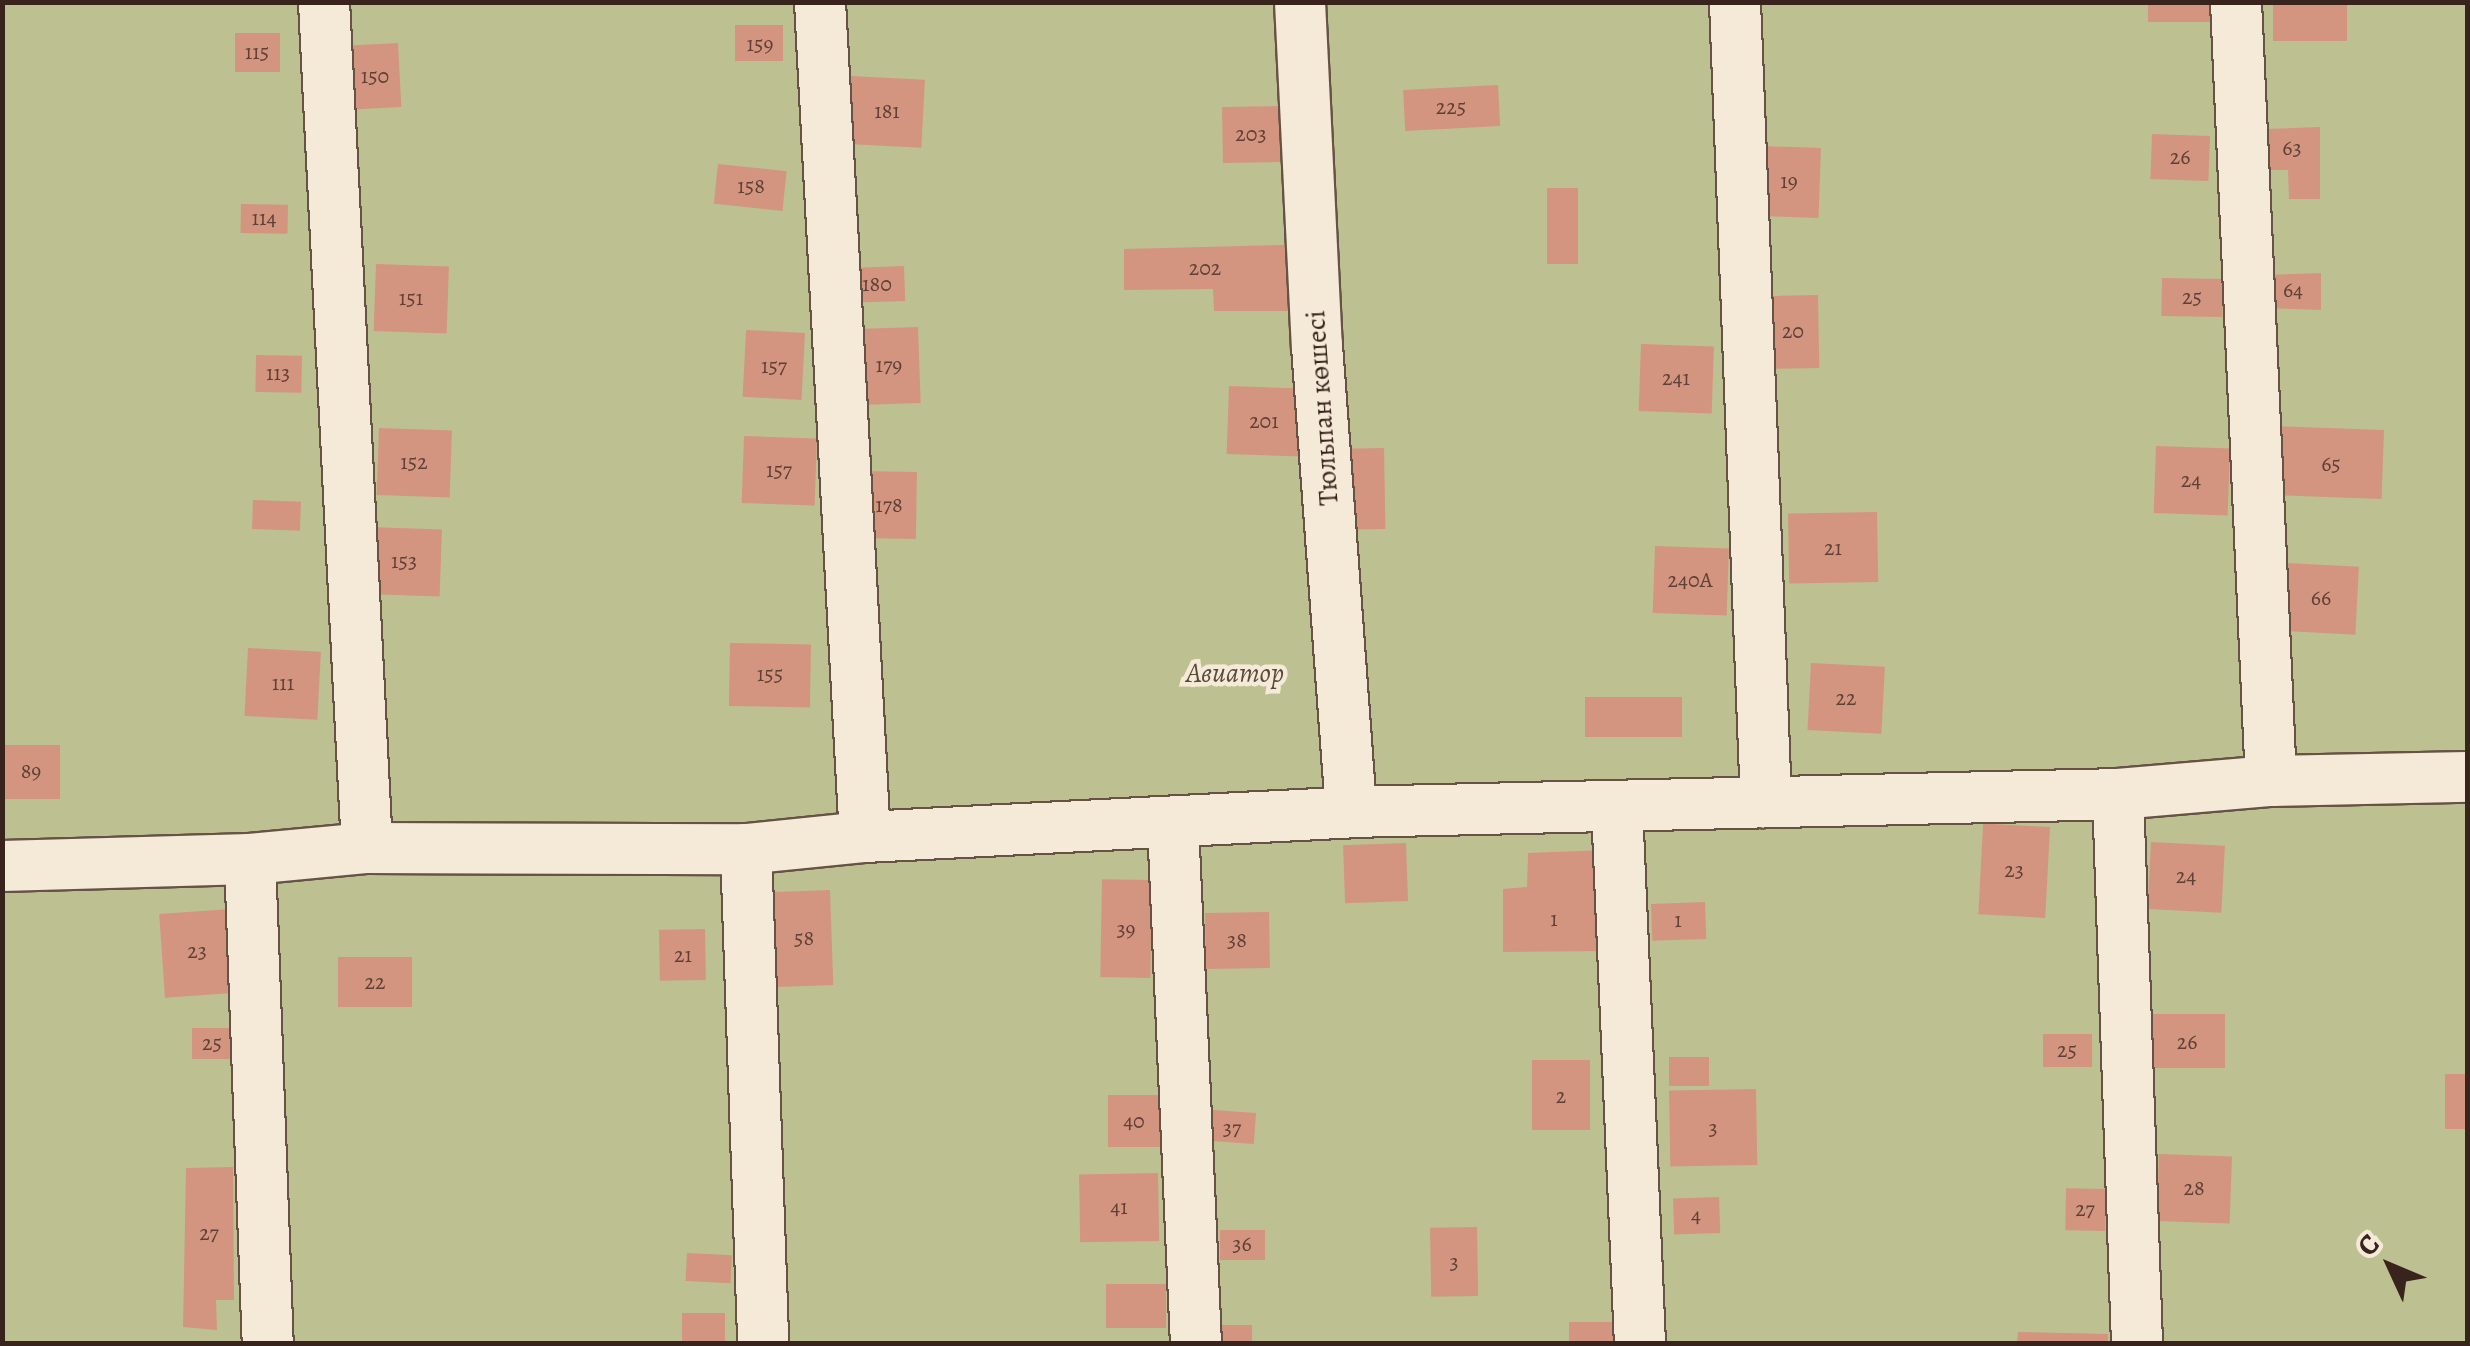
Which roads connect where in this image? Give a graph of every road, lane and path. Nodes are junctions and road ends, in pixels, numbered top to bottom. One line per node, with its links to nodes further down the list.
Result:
1 (324, 2): 14 (street)
2 (820, 2): 13 (street)
3 (1300, 2): 11 (street, Тюльпан көшесі)
4 (1736, 2): 9 (street)
5 (2236, 2): 7 (street)
6 (2468, 777): 7 (street)
7 (2270, 781): 8 (street)
8 (2118, 794): 9 (street); 22 (street)
9 (1766, 802): 10 (street)
10 (1618, 807): 11 (street); 21 (street)
11 (1351, 812): 12 (street)
12 (1173, 824): 13 (street); 20 (street)
13 (865, 837): 15 (street)
14 (368, 848): 15 (street); 16 (street)
15 (746, 849): 19 (street)
16 (250, 859): 17 (street); 18 (street)
17 (2, 866)
18 (268, 1344)
19 (763, 1344)
20 (1196, 1344)
21 (1640, 1344)
22 (2137, 1344)

